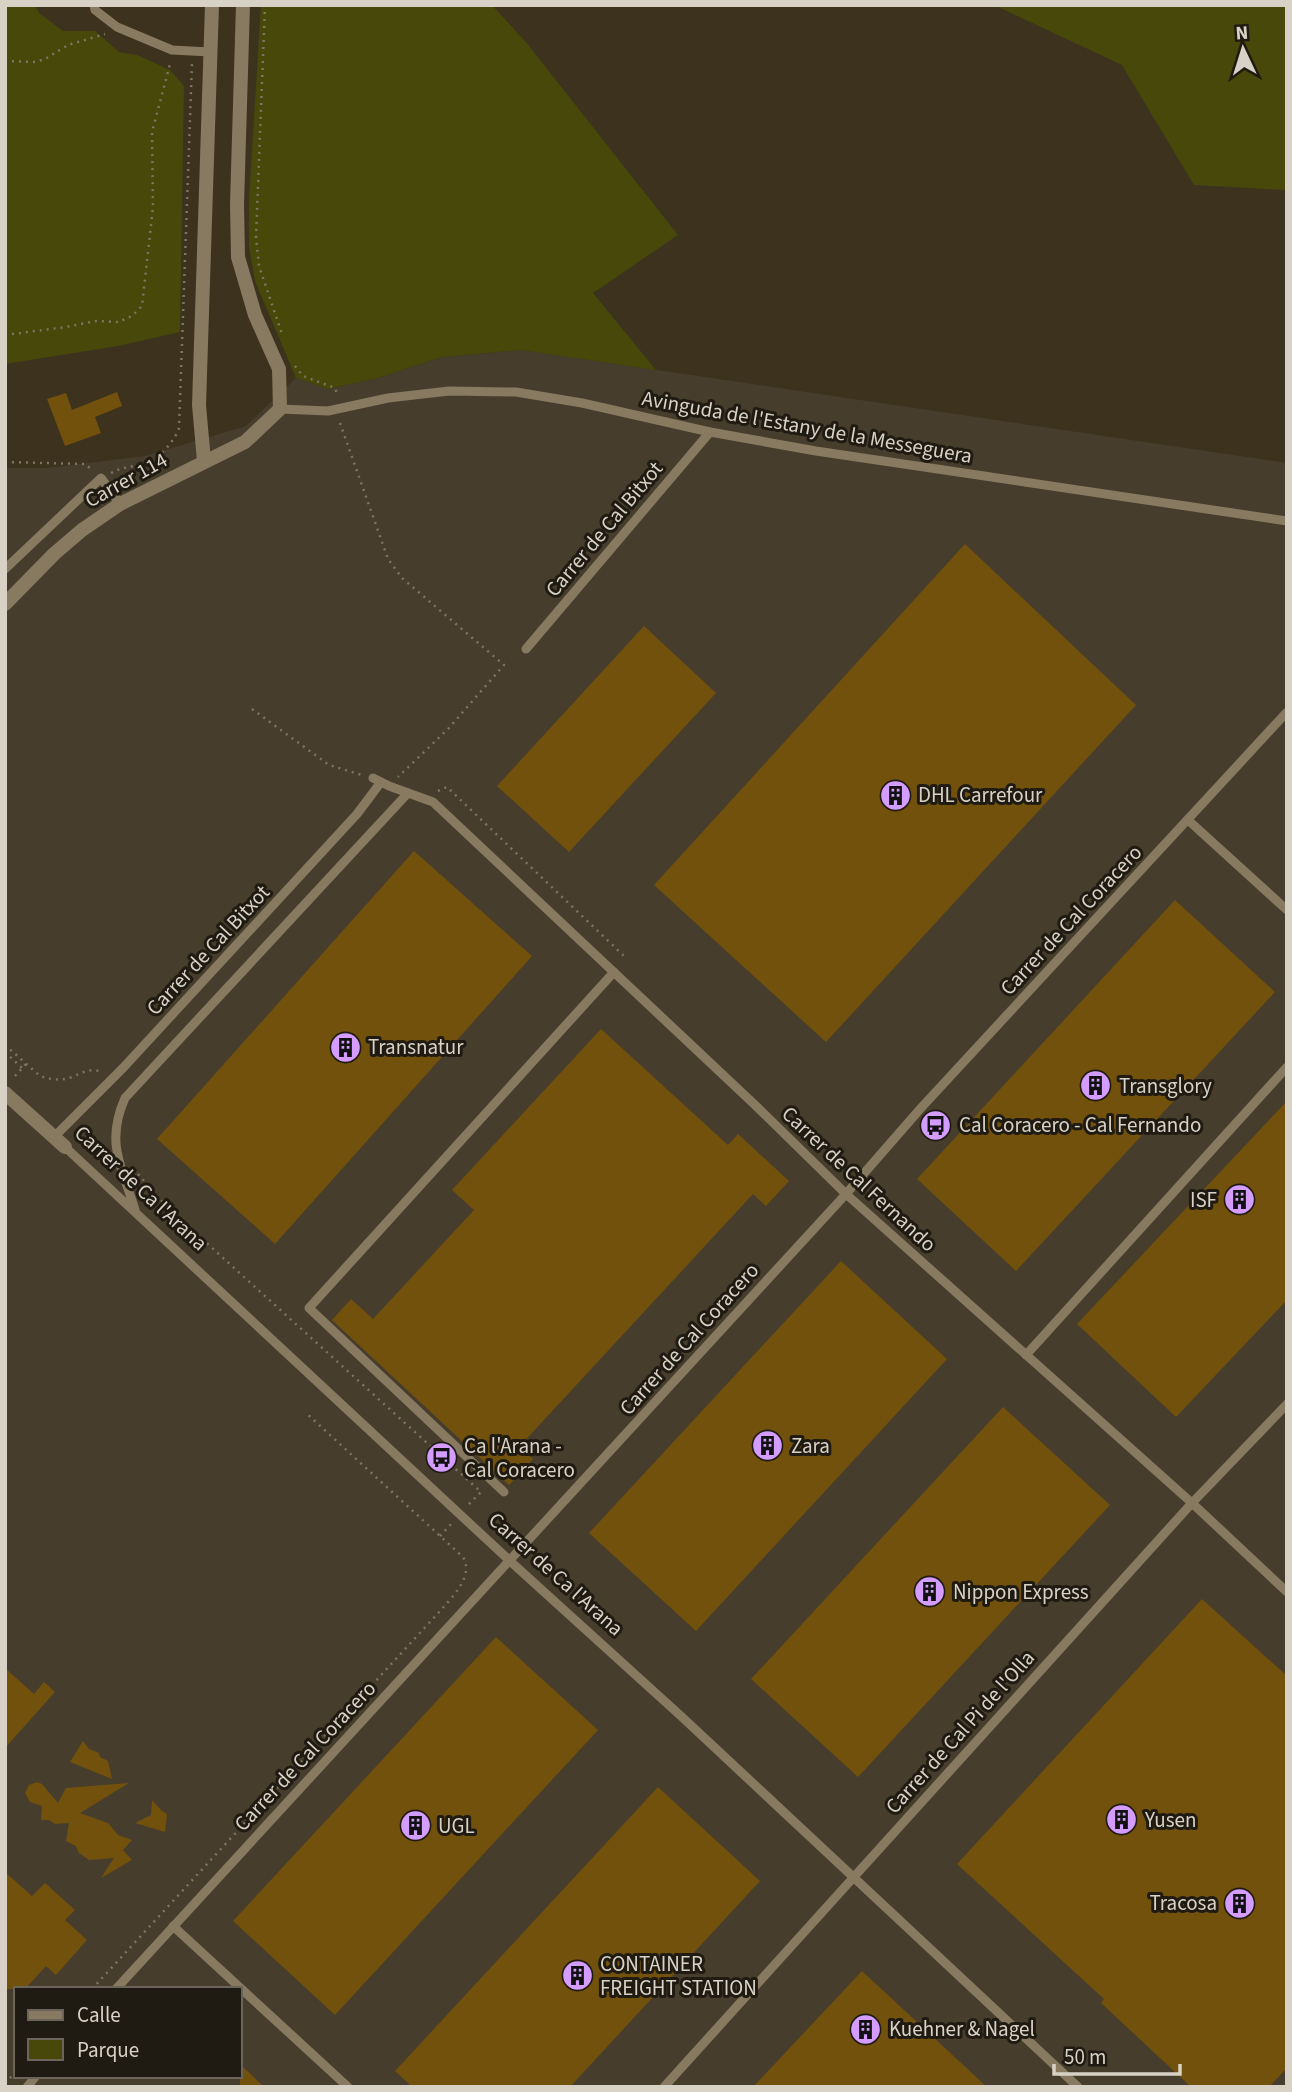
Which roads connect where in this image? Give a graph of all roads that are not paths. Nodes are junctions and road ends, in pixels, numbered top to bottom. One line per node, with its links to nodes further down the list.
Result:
1 (93, 5): 4 (lane)
2 (212, 5): 4 (street)
3 (243, 5): 5 (street)
4 (210, 52): 7 (street)
5 (280, 409): 6 (lane, Avinguda de l'Estany de la Messeguera); 7 (street, Carrer 114)
6 (709, 432): 9 (lane, Avinguda de l'Estany de la Messeguera); 12 (lane, Carrer de Cal Bitxot)
7 (204, 461): 8 (street, Carrer 114)
8 (120, 504): 10 (lane); 11 (street, Carrer 114)
9 (1287, 522)
10 (5, 569)
11 (5, 604)
12 (526, 649)
13 (1287, 712): 16 (lane, Carrer de Cal Coracero)
14 (381, 782): 15 (lane, Carrer de Cal Fernando); 21 (lane, Carrer de Cal Bitxot)
15 (408, 793): 18 (lane, Carrer de Cal Fernando); 24 (lane)
16 (1188, 820): 17 (lane); 23 (lane, Carrer de Cal Coracero)
17 (1287, 910)
18 (614, 972): 23 (lane, Carrer de Cal Fernando); 27 (lane)
19 (1287, 1067): 25 (lane)
20 (5, 1093): 21 (street, Carrer de Ca l'Arana)
21 (54, 1137): 22 (street, Carrer de Ca l'Arana)
22 (65, 1147): 24 (lane, Carrer de Ca l'Arana)
23 (846, 1194): 25 (lane, Carrer de Cal Fernando); 29 (lane, Carrer de Cal Coracero)
24 (136, 1213): 29 (lane, Carrer de Ca l'Arana)
25 (1026, 1355): 28 (lane, Carrer de Cal Fernando)
26 (1287, 1404): 28 (lane, Carrer de Cal Pi de l'Olla)
27 (504, 1492)
28 (1192, 1503): 30 (lane, Carrer de Cal Fernando); 31 (lane, Carrer de Cal Pi de l'Olla)
29 (510, 1561): 31 (lane, Carrer de Ca l'Arana); 32 (lane, Carrer de Cal Coracero)
30 (1287, 1592)
31 (852, 1877): 37 (lane, Carrer de Cal Pi de l'Olla); 38 (lane, Carrer de Ca l'Arana)
32 (173, 1926): 33 (lane, Carrer de Cal Coracero); 34 (lane)
33 (118, 1987)
34 (239, 1987)
35 (242, 1989): 36 (lane)
36 (348, 2087)
37 (664, 2087)
38 (1078, 2087)

